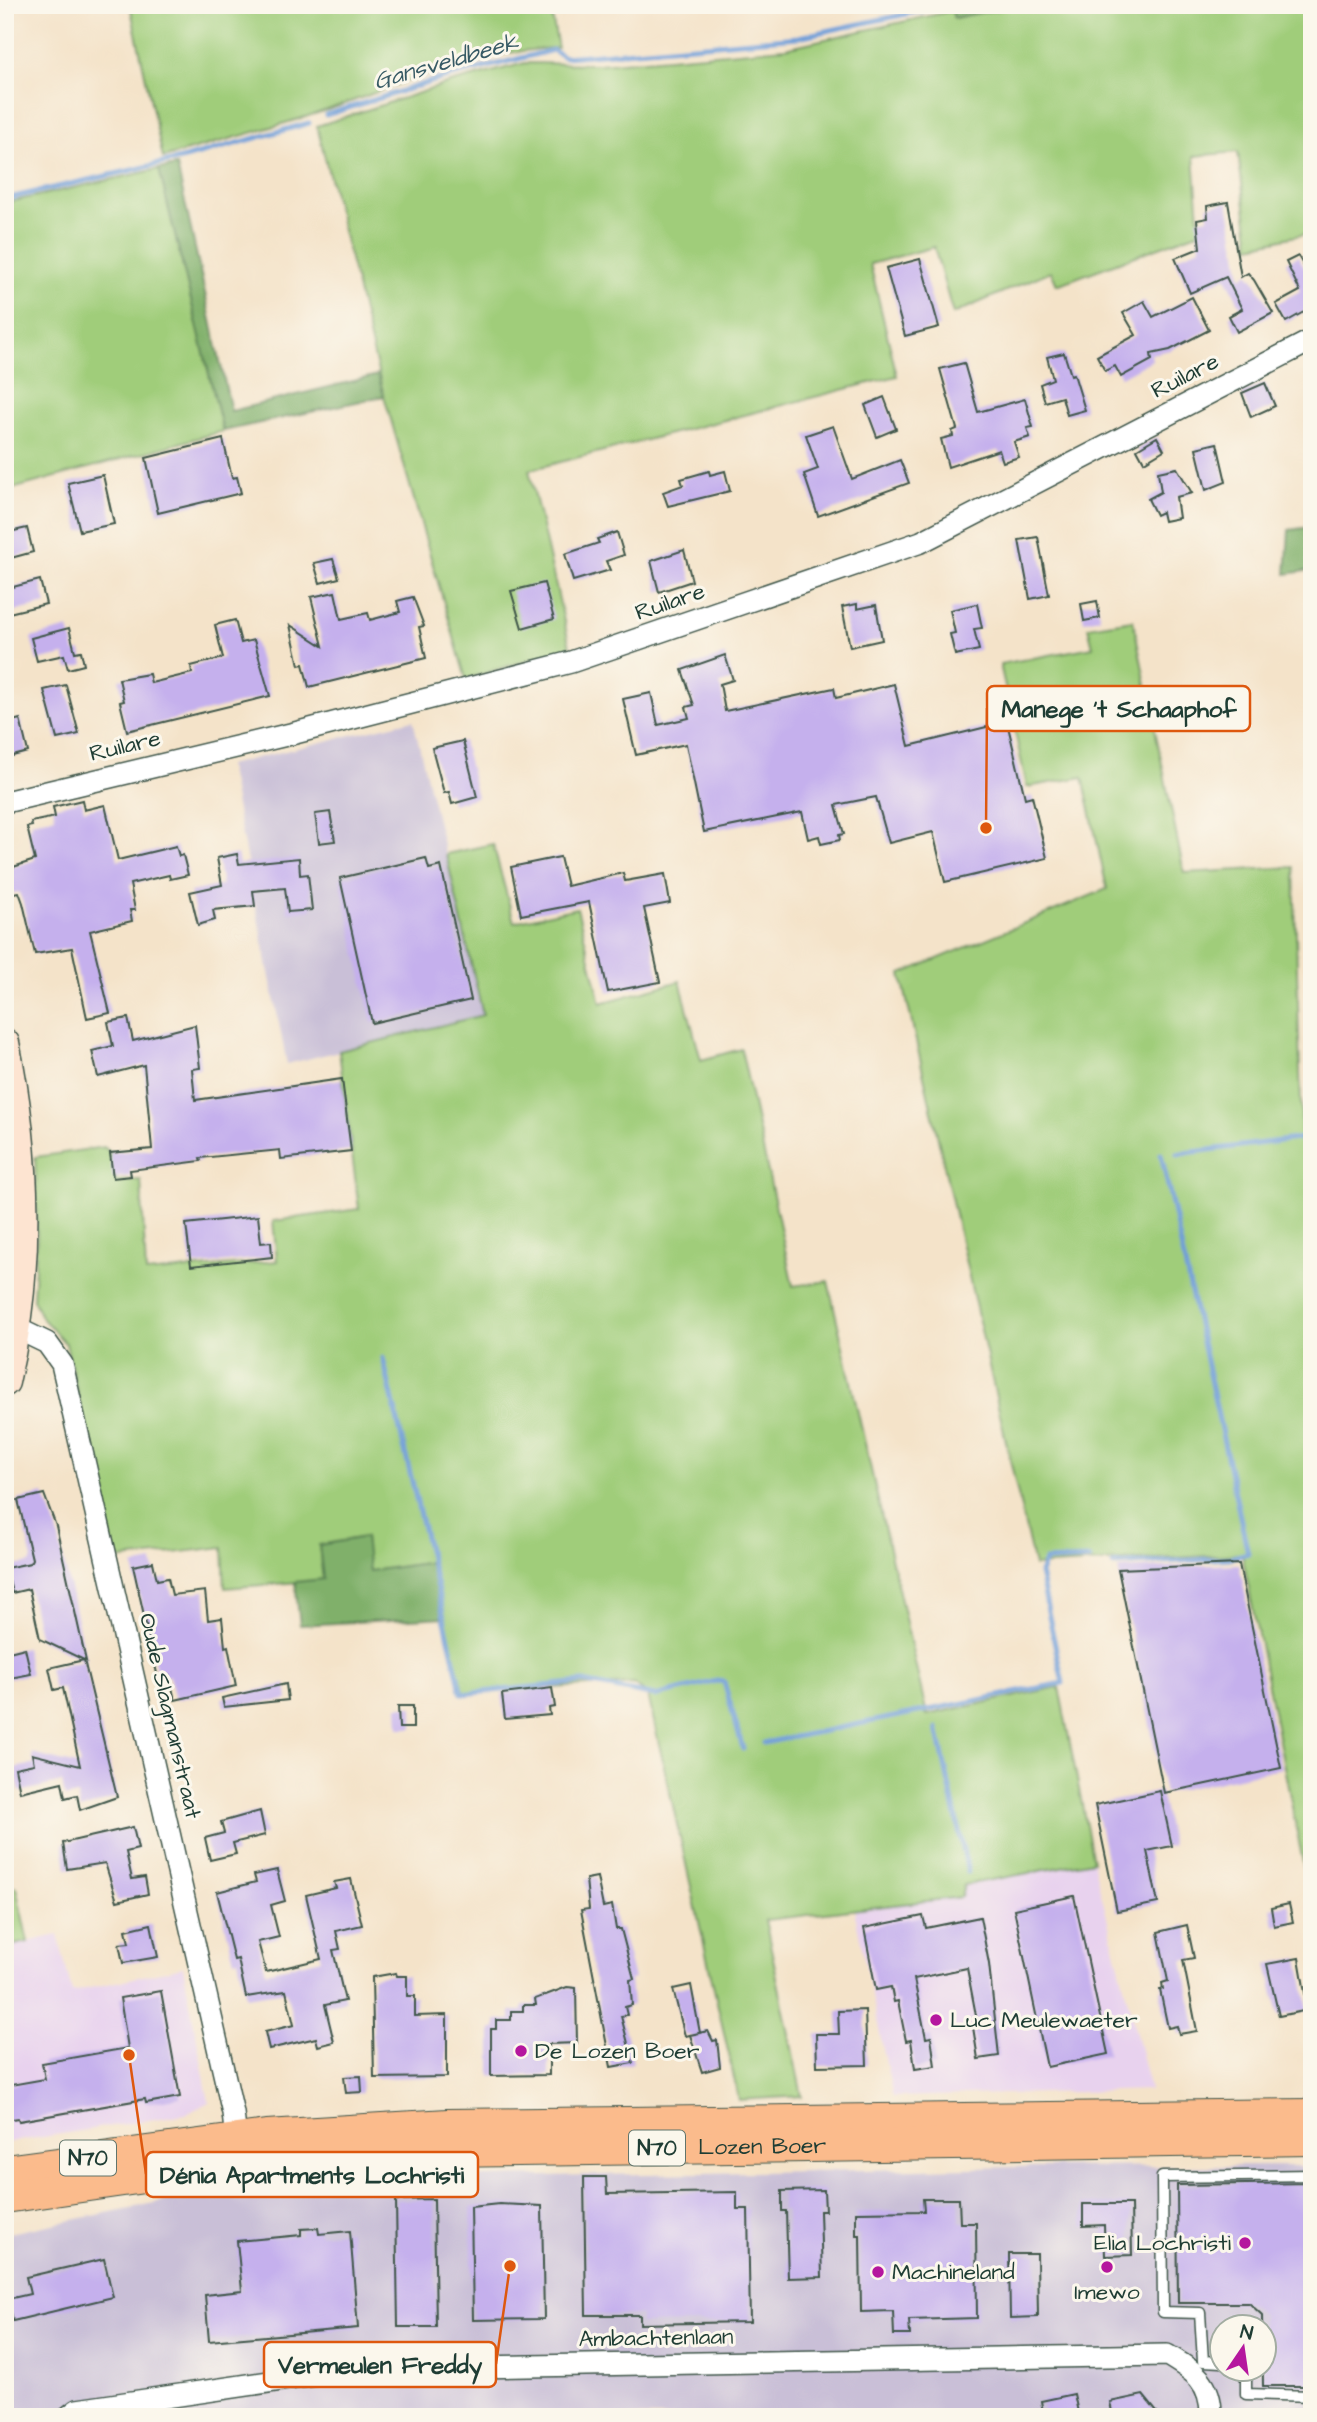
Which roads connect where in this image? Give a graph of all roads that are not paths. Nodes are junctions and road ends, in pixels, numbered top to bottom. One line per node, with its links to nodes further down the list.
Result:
1 (1312, 340): 2 (street, Ruilare)
2 (5, 802)
3 (5, 1043): 4 (main road)
4 (16, 1328): 5 (main road); 8 (street, Oude Slagmanstraat)
5 (5, 1382)
6 (1312, 2115): 8 (main road, Lozen Boer / N70)
7 (1312, 2139): 11 (main road, Lozen Boer / N70)
8 (236, 2140): 9 (main road, N70)
9 (5, 2171)
10 (1312, 2175): 13 (lane)
11 (5, 2197)
12 (1208, 2364): 13 (lane)
13 (1199, 2366): 16 (street, Ambachtenlaan); 17 (street)
14 (1246, 2384): 15 (lane)
15 (1312, 2396)
16 (68, 2417)
17 (1211, 2417)

